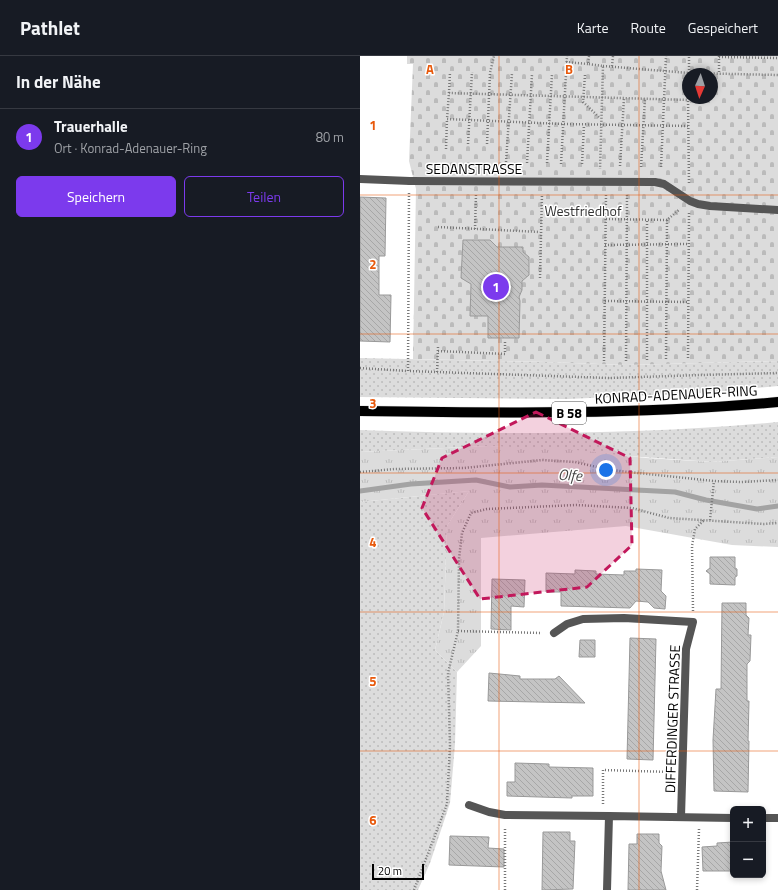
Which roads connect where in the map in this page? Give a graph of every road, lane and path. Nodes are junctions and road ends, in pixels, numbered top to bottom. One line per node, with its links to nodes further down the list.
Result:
1 (494, 56): 26 (path)
2 (567, 56): 9 (path)
3 (589, 56): 10 (path)
4 (613, 56): 12 (path)
5 (666, 56): 14 (path)
6 (689, 56): 13 (path)
7 (719, 57): 8 (path); 21 (path)
8 (778, 58)
9 (566, 62): 10 (path); 30 (path)
10 (588, 64): 11 (path)
11 (603, 66): 12 (path); 32 (path)
12 (612, 66): 14 (path)
13 (689, 68)
14 (666, 71): 18 (path); 36 (path)
15 (450, 72): 24 (path)
16 (472, 72): 25 (path)
17 (512, 73): 27 (path)
18 (682, 73)
19 (532, 74): 28 (path)
20 (552, 74): 29 (path)
21 (720, 74): 23 (path)
22 (585, 75): 31 (path)
23 (778, 75)
24 (449, 93): 25 (path); 39 (path)
25 (471, 94): 26 (path); 40 (path)
26 (489, 94): 27 (path); 41 (path)
27 (510, 95): 28 (path); 42 (path)
28 (530, 95): 29 (path); 43 (path)
29 (550, 96): 30 (path); 44 (path)
30 (564, 96): 31 (path); 45 (path)
31 (584, 97): 32 (path); 38 (path)
32 (601, 98): 33 (path); 38 (path)
33 (624, 98): 34 (path); 48 (path)
34 (645, 99): 36 (path); 50 (path)
35 (682, 99): 36 (path)
36 (665, 100): 49 (path)
37 (688, 104): 51 (path)
38 (601, 118): 47 (path)
39 (447, 119): 40 (path); 54 (path)
40 (469, 120): 41 (path); 52 (path)
41 (488, 120): 42 (path); 53 (path)
42 (508, 122): 43 (path); 55 (path)
43 (529, 123): 44 (path); 56 (path)
44 (549, 124): 45 (path); 57 (path)
45 (563, 124): 46 (path); 58 (path)
46 (584, 125): 47 (path); 59 (path)
47 (601, 125): 48 (path); 67 (path)
48 (622, 125): 50 (path); 60 (path)
49 (664, 125): 50 (path); 51 (path); 62 (path)
50 (643, 126): 61 (path)
51 (688, 126): 69 (path)
52 (468, 144)
53 (486, 144)
54 (446, 149)
55 (506, 162)
56 (527, 163)
57 (547, 163)
58 (561, 164)
59 (582, 164)
60 (620, 166)
61 (641, 167)
62 (661, 167)
63 (360, 179): 64 (street, SEDANSTRASSE)
64 (410, 181): 66 (street, SEDANSTRASSE); 98 (path)
65 (542, 181): 66 (street, SEDANSTRASSE); 67 (street, SEDANSTRASSE); 77 (path)
66 (476, 182): 76 (path)
67 (603, 182): 68 (street, SEDANSTRASSE); 71 (path)
68 (627, 182): 69 (street, SEDANSTRASSE); 72 (path)
69 (690, 201): 70 (street, SEDANSTRASSE); 74 (path); 80 (path)
70 (778, 210)
71 (606, 219): 72 (path); 81 (path)
72 (626, 219): 73 (path); 82 (path)
73 (647, 220): 74 (path); 78 (path)
74 (667, 220): 79 (path)
75 (438, 227): 76 (path)
76 (475, 229): 77 (path)
77 (540, 232): 83 (path)
78 (647, 244): 79 (path); 82 (path); 86 (path)
79 (667, 244): 80 (path); 87 (path)
80 (688, 244): 88 (path)
81 (605, 245): 82 (path); 84 (path)
82 (626, 245): 85 (path)
83 (540, 278)
84 (605, 301): 85 (path); 96 (path)
85 (626, 301): 86 (path); 94 (path)
86 (647, 301): 87 (path); 95 (path)
87 (666, 302): 88 (path); 93 (path)
88 (688, 302): 92 (path)
89 (505, 342): 91 (path)
90 (438, 347): 91 (path)
91 (438, 351): 99 (path)
92 (688, 358)
93 (666, 359)
94 (626, 360)
95 (647, 360)
96 (604, 361)
97 (360, 368): 98 (path)
98 (408, 371): 99 (path)
99 (437, 372): 100 (path)
100 (778, 373)
101 (778, 402): 102 (main road, KONRAD-ADENAUER-RING / B 58)
102 (360, 410)
103 (360, 472): 105 (path)
104 (778, 480): 105 (path)
105 (714, 481): 107 (path)
106 (704, 520): 107 (path); 109 (path); 110 (path)
107 (710, 520): 108 (path)
108 (778, 523)
109 (693, 622): 111 (street); 112 (street, DIFFERDINGER STRASSE)
110 (458, 631): 111 (path); 121 (path)
111 (554, 633)
112 (683, 772): 115 (path); 116 (street, DIFFERDINGER STRASSE)
113 (469, 805): 114 (street)
114 (505, 815): 115 (street); 122 (path)
115 (606, 816): 116 (street); 123 (street)
116 (681, 817): 117 (street)
117 (700, 818): 118 (street); 124 (path)
118 (730, 818)
119 (766, 818): 120 (street)
120 (778, 818)
121 (414, 890)
122 (505, 890)
123 (607, 890)
124 (697, 890)

